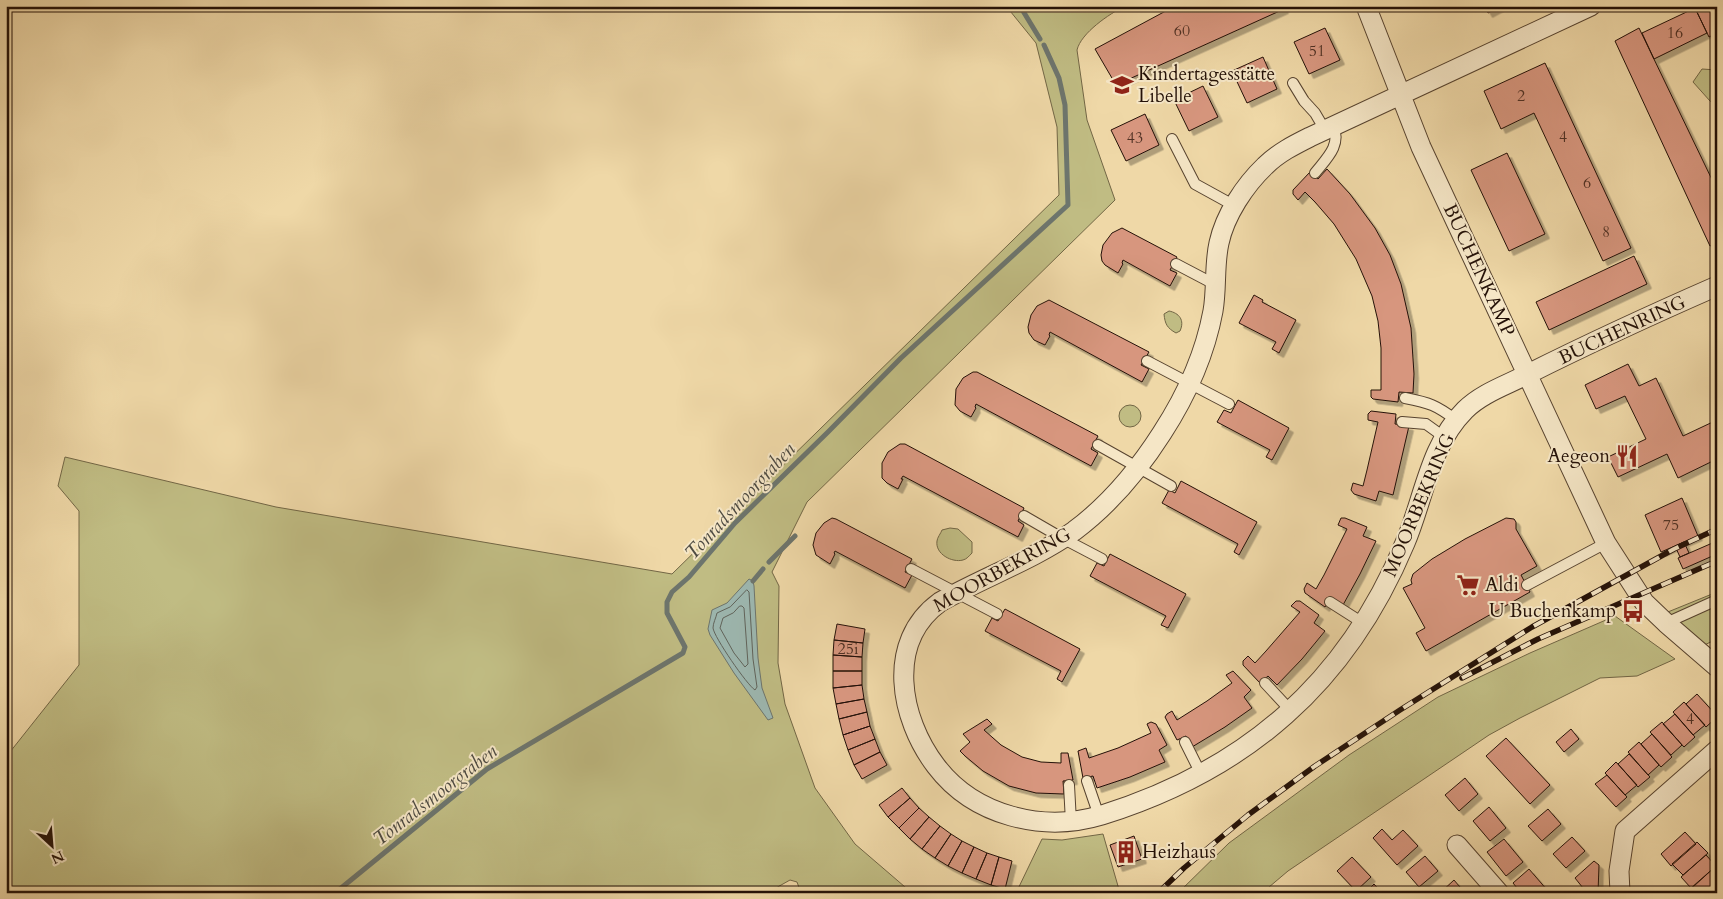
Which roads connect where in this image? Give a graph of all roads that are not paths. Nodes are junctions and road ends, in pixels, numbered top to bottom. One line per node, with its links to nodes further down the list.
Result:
1 (1366, 6): 4 (street, BUCHENKAMP)
2 (1592, 6): 4 (street)
3 (1292, 83): 5 (lane)
4 (1400, 94): 5 (street, MOORBEKRING); 13 (street, BUCHENKAMP)
5 (1329, 128): 7 (lane); 8 (street, MOORBEKRING)
6 (1172, 139): 8 (lane)
7 (1315, 173)
8 (1235, 206): 10 (street, MOORBEKRING)
9 (1176, 264): 10 (lane)
10 (1216, 285): 14 (street, MOORBEKRING)
11 (1717, 286): 13 (street, BUCHENRING)
12 (1147, 361): 14 (lane)
13 (1528, 374): 17 (street, MOORBEKRING); 24 (street, BUCHENKAMP)
14 (1189, 382): 16 (lane); 21 (street, MOORBEKRING)
15 (1405, 398): 17 (lane)
16 (1229, 404)
17 (1456, 420): 19 (street, MOORBEKRING)
18 (1402, 422): 19 (lane)
19 (1444, 437): 33 (street, MOORBEKRING)
20 (1098, 445): 21 (lane)
21 (1137, 467): 22 (lane); 25 (street, MOORBEKRING)
22 (1171, 486)
23 (1024, 516): 25 (lane)
24 (1603, 536): 28 (lane); 34 (street, BUCHENKAMP)
25 (1062, 538): 26 (lane); 29 (street, MOORBEKRING)
26 (1102, 558)
27 (911, 569): 29 (lane)
28 (1527, 585)
29 (956, 593): 32 (lane); 44 (street, MOORBEKRING)
30 (1717, 600): 34 (lane)
31 (1330, 602): 33 (lane)
32 (997, 614)
33 (1363, 623): 37 (street, MOORBEKRING)
34 (1666, 623): 35 (street, BUCHENKAMP)
35 (1717, 667)
36 (1264, 683): 37 (lane)
37 (1290, 711): 40 (street, MOORBEKRING)
38 (1184, 742): 40 (lane)
39 (1717, 750): 47 (street)
40 (1202, 774): 43 (street, MOORBEKRING)
41 (1088, 781): 43 (lane)
42 (1069, 785): 44 (lane)
43 (1099, 816): 44 (street, MOORBEKRING)
44 (1072, 822)
45 (1457, 845): 46 (street)
46 (1499, 893)
47 (1620, 893)

